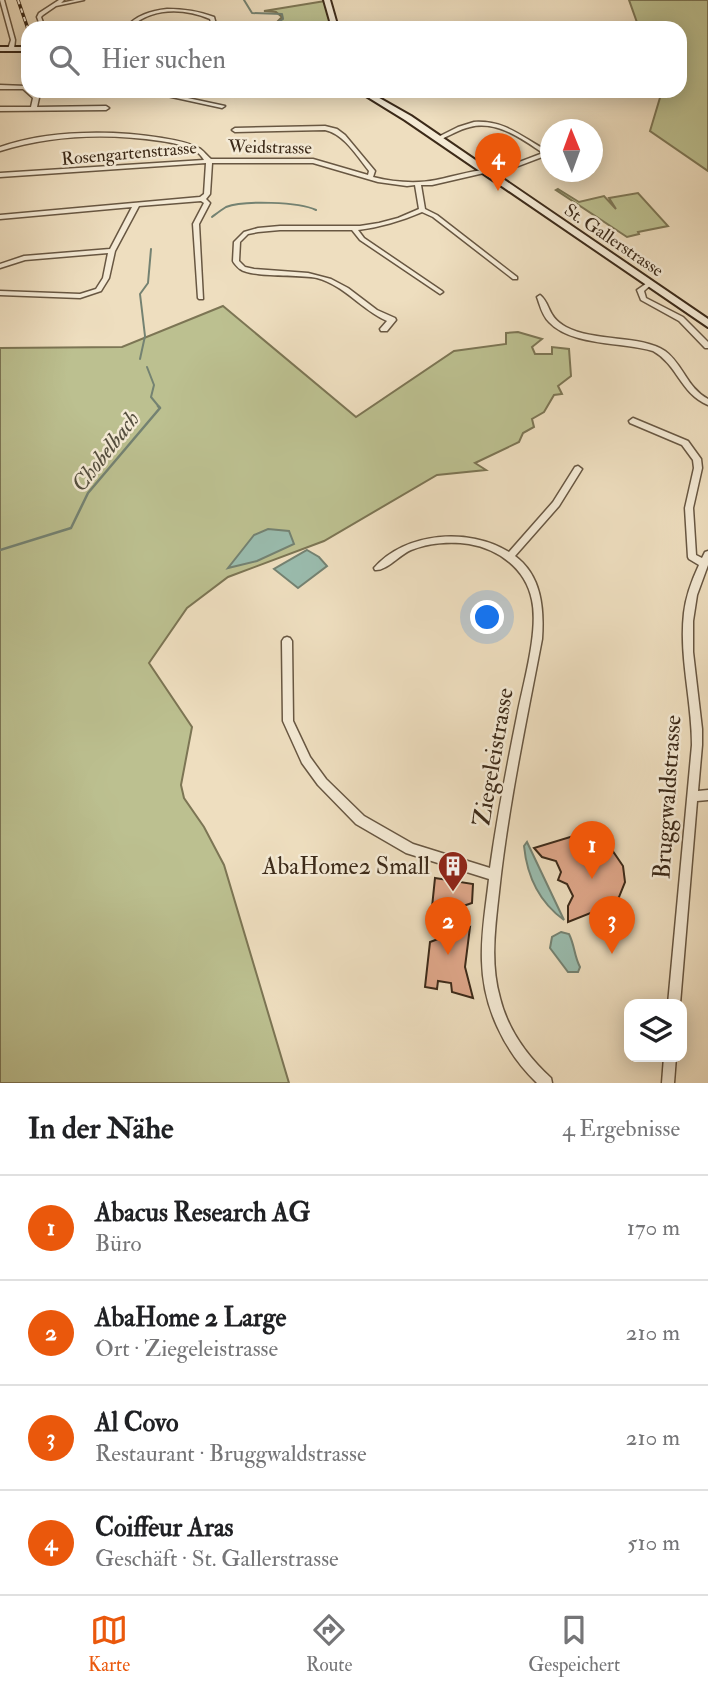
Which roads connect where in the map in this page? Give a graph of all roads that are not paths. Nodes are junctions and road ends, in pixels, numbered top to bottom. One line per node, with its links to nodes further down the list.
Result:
1 (2, 0): 11 (street)
2 (62, 0): 5 (street)
3 (82, 0): 5 (street)
4 (327, 0): 9 (main road)
5 (56, 6): 6 (street)
6 (40, 21)
7 (135, 21): 8 (street)
8 (213, 21)
9 (333, 21)
10 (0, 48): 11 (main road)
11 (11, 48): 12 (main road)
12 (21, 48)
13 (0, 87): 14 (street)
14 (21, 88)
15 (35, 98): 19 (street)
16 (183, 98): 18 (street)
17 (373, 98): 23 (main road, St. Gallerstrasse)
18 (222, 106)
19 (34, 108): 20 (street); 21 (street)
20 (106, 108)
21 (0, 109)
22 (235, 130): 30 (street)
23 (437, 139): 24 (street); 28 (main road, St. Gallerstrasse)
24 (540, 148)
25 (0, 149): 27 (street, Rosengartenstrasse)
26 (540, 156): 28 (street, Weidstrasse)
27 (209, 160): 29 (street, Rosengartenstrasse); 30 (street, Weidstrasse); 32 (street, Weidstrasse)
28 (487, 173): 31 (street, Weidstrasse); 40 (main road, St. Gallerstrasse)
29 (0, 175)
30 (370, 178): 31 (street, Weidstrasse)
31 (418, 184): 34 (street)
32 (202, 199): 33 (street); 44 (street, Weidstrasse)
33 (135, 206): 35 (street); 37 (street)
34 (422, 211): 36 (street); 39 (street)
35 (0, 217)
36 (355, 230): 41 (street); 46 (street)
37 (112, 251): 38 (street); 42 (street)
38 (0, 266)
39 (515, 278)
40 (650, 283): 45 (main road, St. Gallerstrasse); 47 (street)
41 (440, 292)
42 (0, 293)
43 (540, 297): 48 (street)
44 (201, 298)
45 (708, 324)
46 (384, 329)
47 (708, 346)
48 (708, 402)
49 (633, 421): 52 (street)
50 (578, 468): 51 (street)
51 (510, 556): 53 (street, Ziegeleistrasse); 57 (street, Ziegeleistrasse)
52 (706, 559): 56 (street, Bruggwaldstrasse)
53 (378, 568)
54 (287, 641): 57 (street)
55 (708, 795): 56 (street)
56 (692, 796): 58 (street, Bruggwaldstrasse)
57 (495, 876): 60 (street, Ziegeleistrasse)
58 (674, 999)
59 (669, 1062): 61 (street)
60 (546, 1083)
61 (667, 1083)

